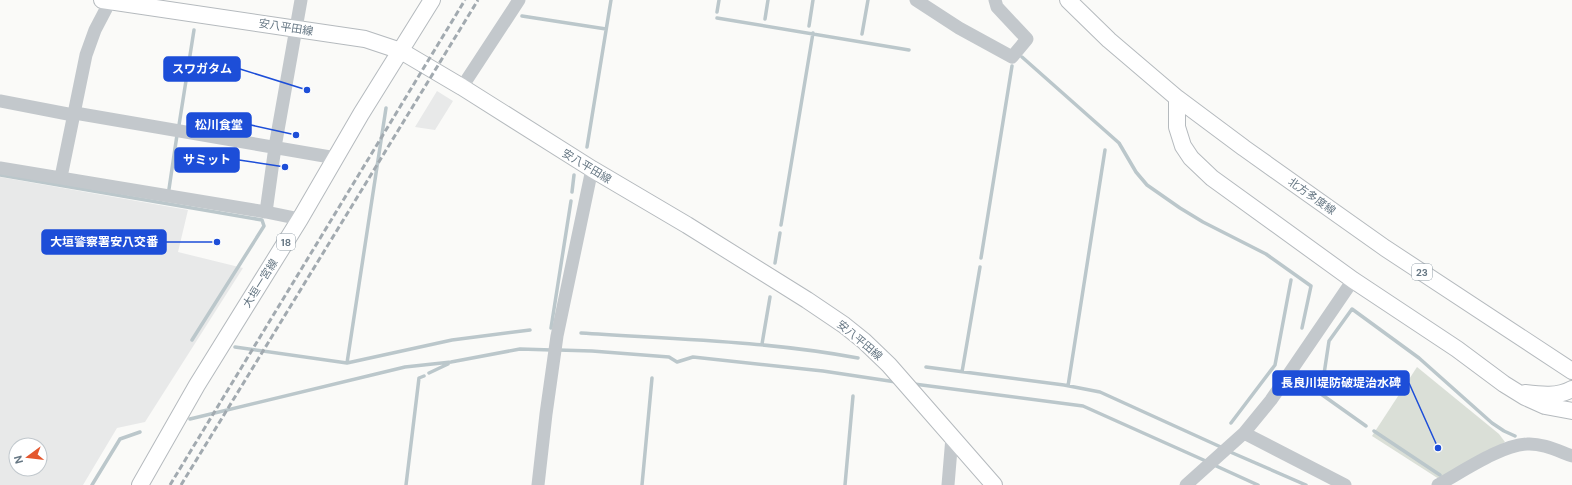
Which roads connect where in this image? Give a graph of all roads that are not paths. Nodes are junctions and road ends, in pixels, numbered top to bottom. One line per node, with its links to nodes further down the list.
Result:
1 (105, 0): 8 (main road, 安八平田線); 14 (street)
2 (301, 0): 9 (street)
3 (432, 0): 10 (main road, 大垣一宮線 / 18)
4 (519, 0): 11 (street)
5 (916, 0): 6 (street)
6 (995, 0)
7 (1068, 0): 12 (main road, 北方多度線 / 23)
8 (124, 2): 9 (main road, 安八平田線)
9 (295, 30): 10 (main road, 安八平田線); 15 (street)
10 (401, 51): 11 (main road, 安八平田線); 16 (main road, 大垣一宮線 / 18)
11 (462, 87): 18 (main road, 安八平田線)
12 (1177, 98): 22 (main road); 23 (main road, 北方多度線 / 23)
13 (0, 101): 14 (street)
14 (74, 114): 15 (street); 19 (street)
15 (275, 147): 16 (street); 20 (street)
16 (336, 158): 21 (main road, 大垣一宮線 / 18)
17 (0, 168): 19 (street)
18 (592, 169): 28 (main road, 安八平田線); 31 (street)
19 (61, 177): 20 (street)
20 (266, 212): 21 (street)
21 (300, 219): 30 (main road, 大垣一宮線 / 18)
22 (1353, 280): 24 (main road); 27 (street)
23 (1572, 371)
24 (1504, 384): 25 (main road); 26 (main road)
25 (1572, 389)
26 (1572, 411)
27 (1244, 433): 34 (street); 35 (street)
28 (952, 436): 32 (street); 33 (main road, 安八平田線)
29 (1572, 456): 36 (street)
30 (140, 485)
31 (538, 485)
32 (948, 485)
33 (994, 485)
34 (1186, 485)
35 (1345, 485)
36 (1438, 485)

